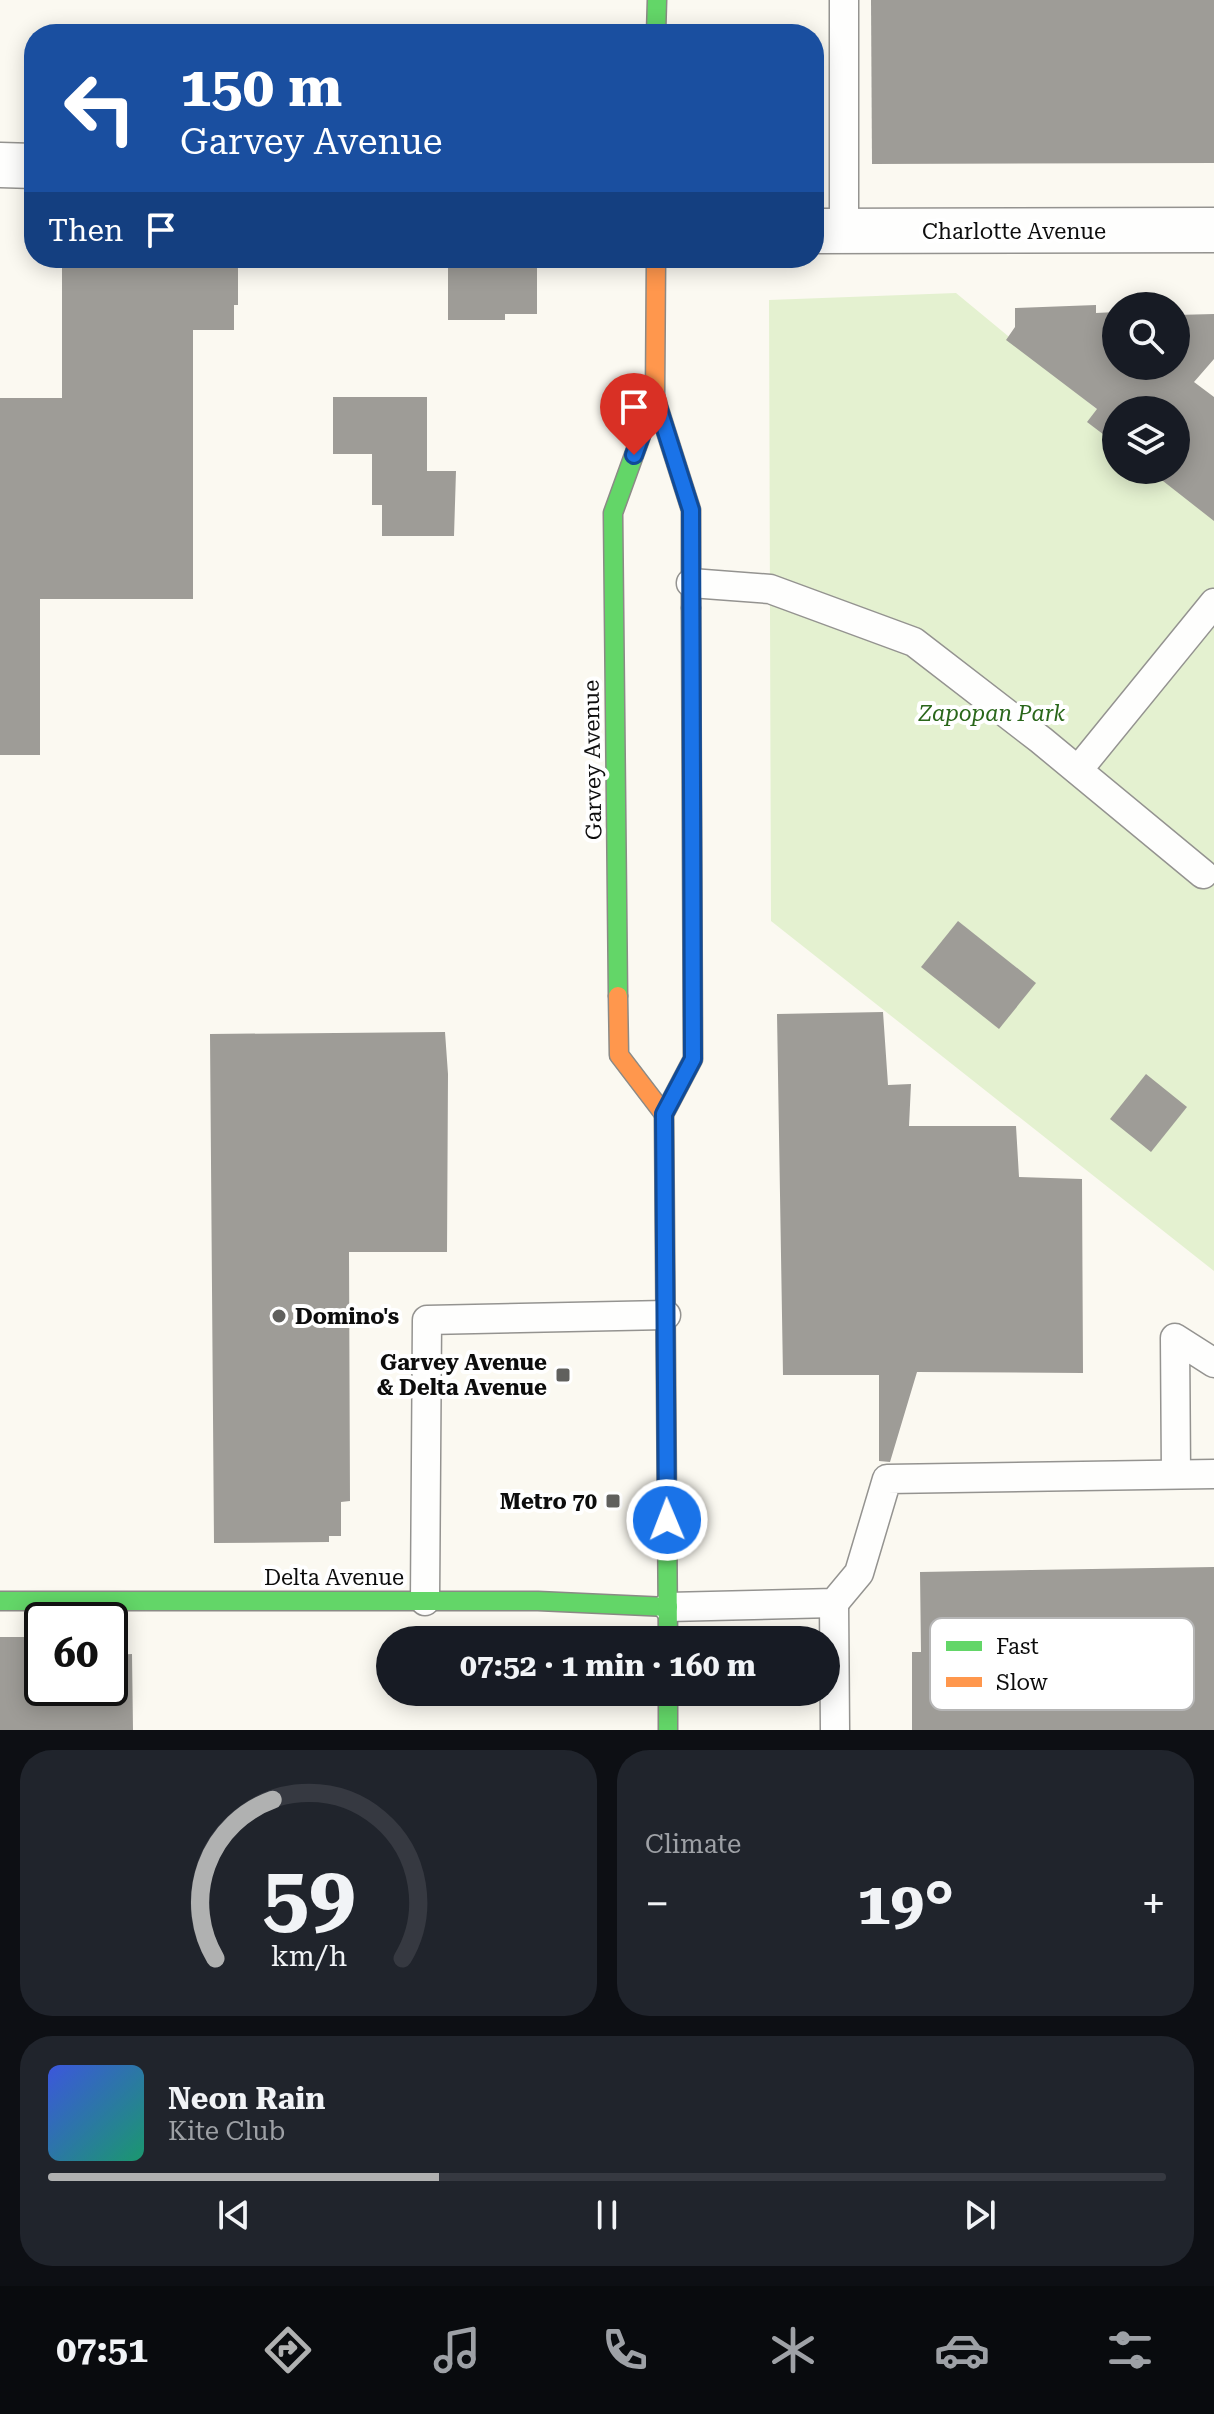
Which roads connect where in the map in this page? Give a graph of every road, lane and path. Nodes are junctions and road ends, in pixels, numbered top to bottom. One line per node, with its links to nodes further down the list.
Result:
1 (657, 0): 3 (main road)
2 (844, 0): 7 (lane)
3 (656, 24)
4 (0, 165): 5 (street)
5 (24, 166)
6 (1214, 230): 7 (street, Charlotte Avenue)
7 (829, 231)
8 (656, 268): 9 (main road, Garvey Avenue)
9 (655, 397): 10 (main road, Garvey Avenue); 14 (main road, Garvey Avenue)
10 (691, 583): 12 (lane); 14 (main road, Garvey Avenue)
11 (1214, 603): 12 (lane)
12 (1078, 770): 13 (lane)
13 (1203, 874)
14 (664, 1114): 15 (main road, Garvey Avenue)
15 (666, 1315): 20 (lane); 22 (main road, Garvey Avenue)
16 (1214, 1363): 17 (lane)
17 (1176, 1474): 18 (lane); 21 (lane)
18 (1214, 1474)
19 (0, 1601): 20 (main road, Delta Avenue)
20 (425, 1601): 22 (main road, Delta Avenue)
21 (834, 1603): 22 (lane); 26 (lane)
22 (668, 1607): 23 (main road, Garvey Avenue)
23 (668, 1626)
24 (668, 1706): 25 (main road)
25 (668, 1730)
26 (835, 1730)

